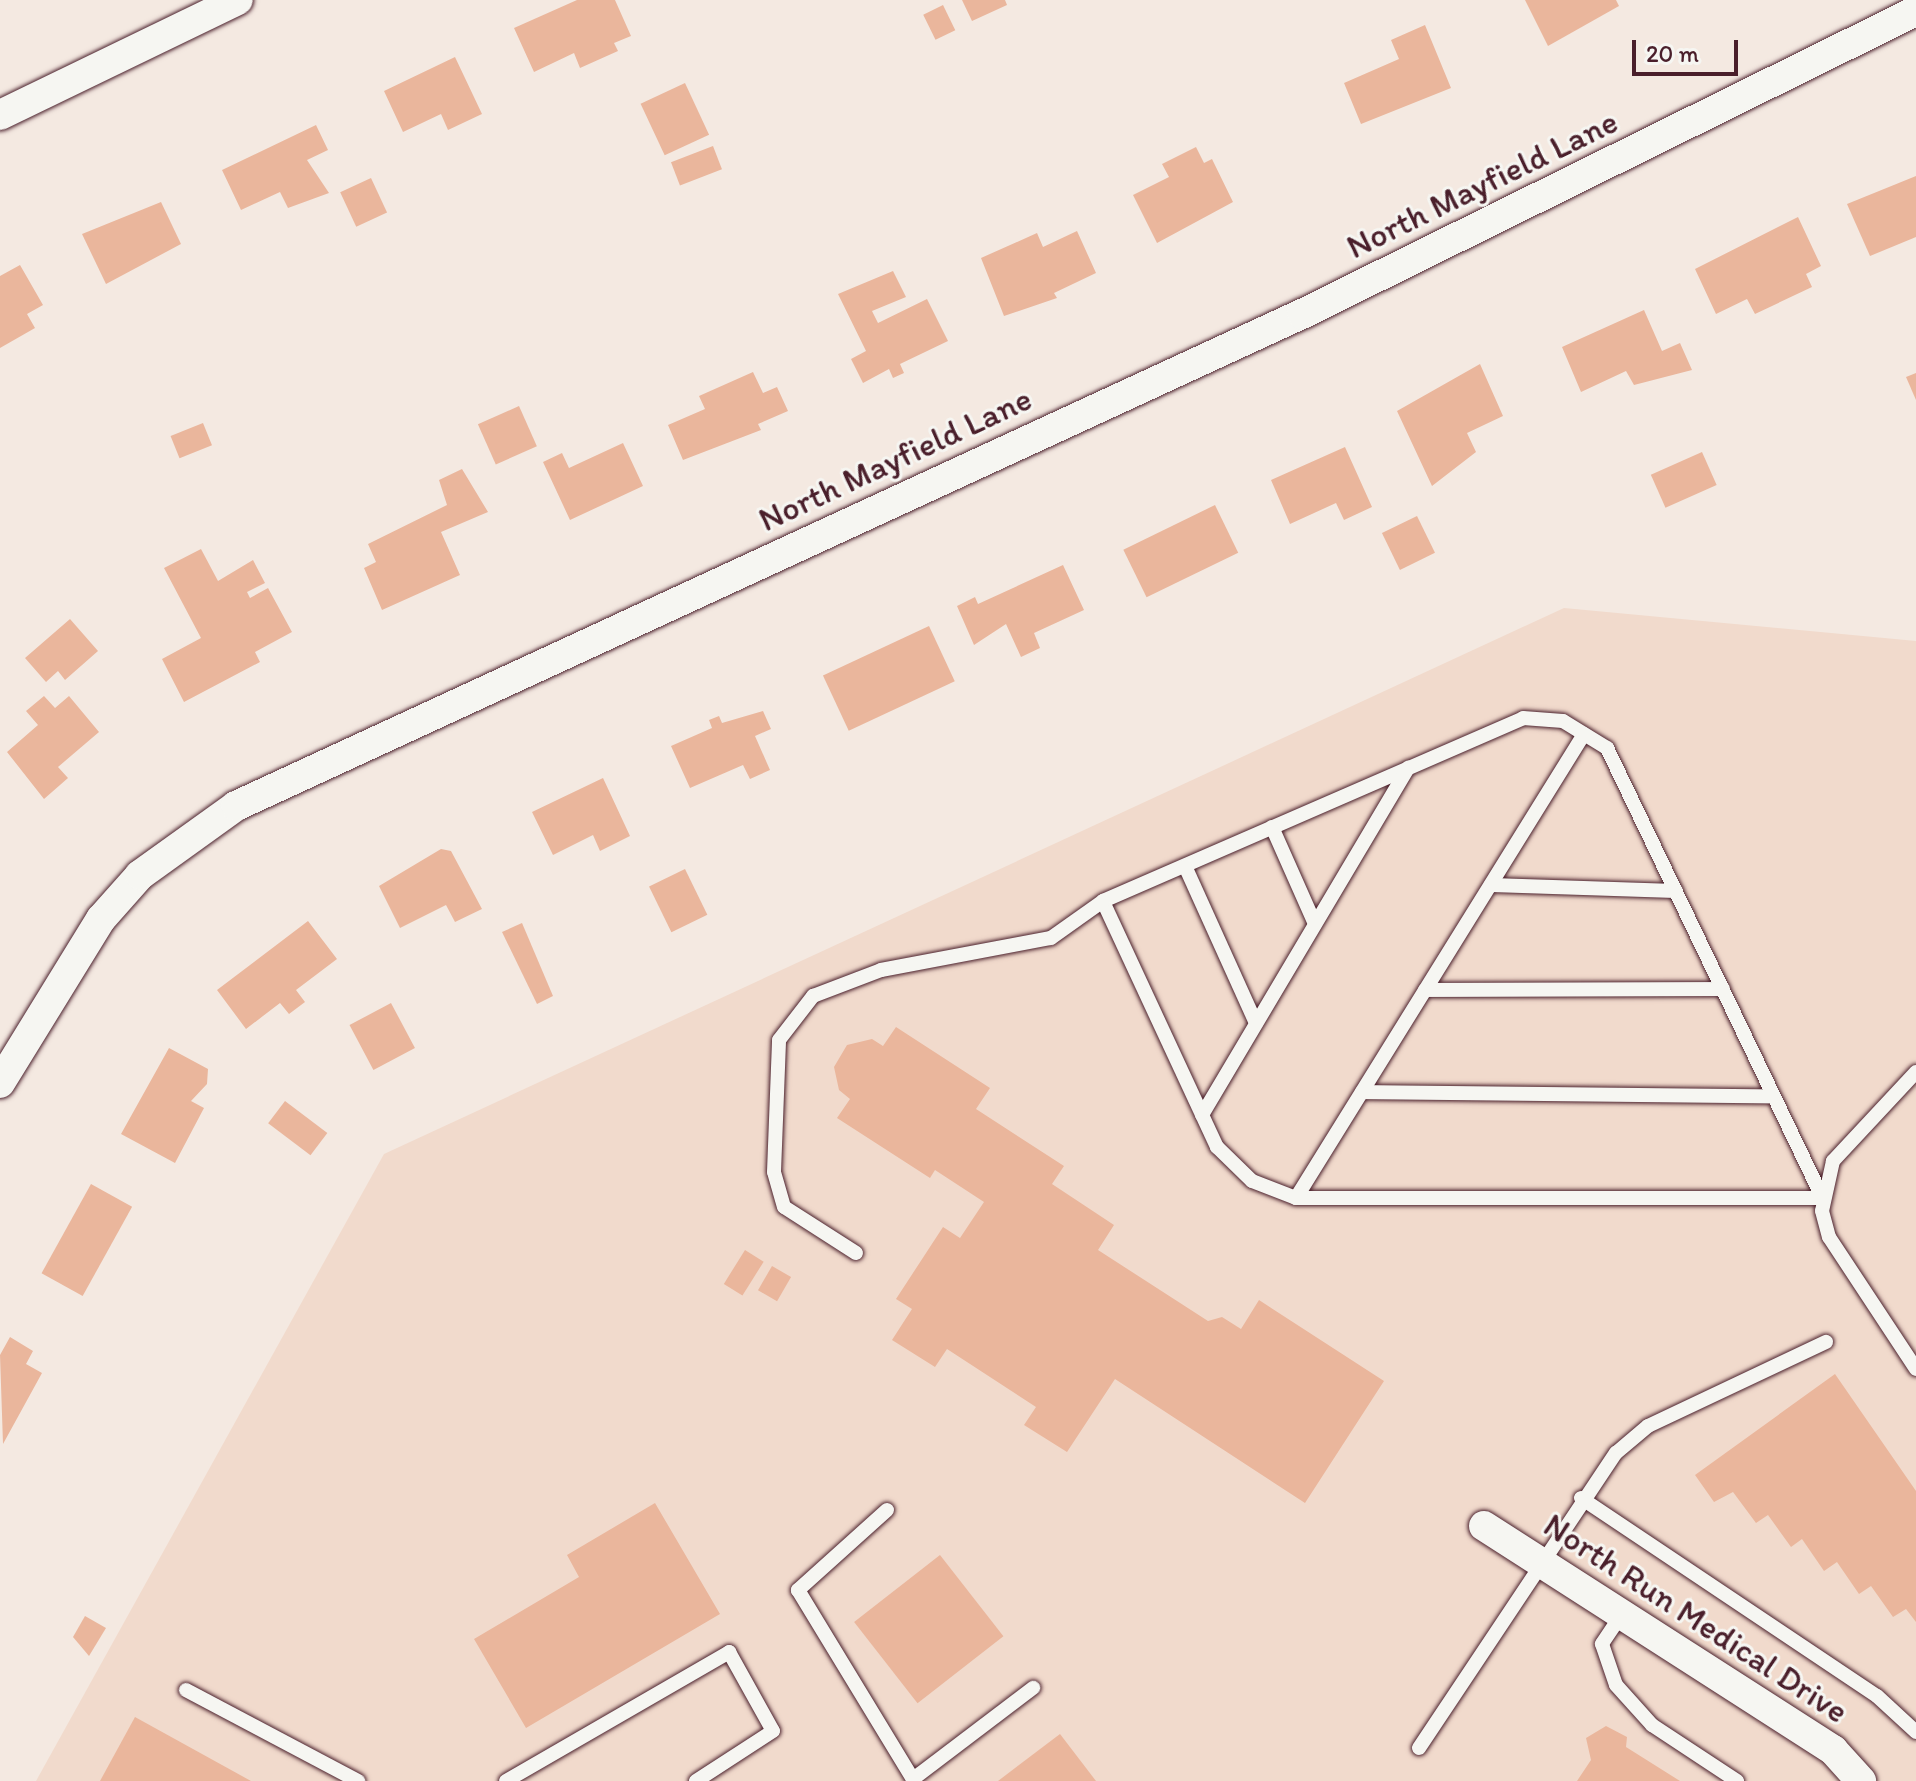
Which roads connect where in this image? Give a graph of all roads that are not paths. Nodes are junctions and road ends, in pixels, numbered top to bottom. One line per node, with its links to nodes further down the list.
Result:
1 (238, 0): 3 (street)
2 (1916, 11): 16 (street, North Mayfield Lane)
3 (0, 115)
4 (1584, 734): 5 (lane); 8 (lane); 9 (lane)
5 (1408, 768): 6 (lane); 11 (lane)
6 (1272, 827): 7 (lane); 11 (lane)
7 (1185, 866): 10 (lane); 14 (lane)
8 (1491, 885): 9 (lane); 13 (lane)
9 (1676, 891): 12 (lane)
10 (1103, 901): 19 (lane); 22 (lane)
11 (1315, 924): 14 (lane)
12 (1723, 989): 13 (lane); 18 (lane)
13 (1425, 990): 17 (lane)
14 (1256, 1023): 19 (lane)
15 (1916, 1072): 21 (lane)
16 (0, 1083)
17 (1362, 1092): 18 (lane); 20 (lane)
18 (1773, 1096): 21 (lane)
19 (1202, 1115): 20 (lane)
20 (1296, 1198): 21 (lane)
21 (1823, 1198): 24 (lane)
22 (856, 1253)
23 (1826, 1342): 25 (lane)
24 (1916, 1369)
25 (1581, 1498): 28 (lane); 32 (lane)
26 (887, 1510): 34 (lane)
27 (1484, 1526): 28 (street, North Run Medical Drive)
28 (1539, 1562): 29 (street, North Run Medical Drive); 33 (lane)
29 (1622, 1614): 38 (lane); 39 (street, North Run Medical Drive)
30 (1033, 1688): 34 (lane)
31 (186, 1690): 35 (lane)
32 (1916, 1732)
33 (1419, 1748)
34 (914, 1780)
35 (358, 1781)
36 (506, 1781): 37 (lane)
37 (696, 1781)
38 (1737, 1781)
39 (1861, 1781)

